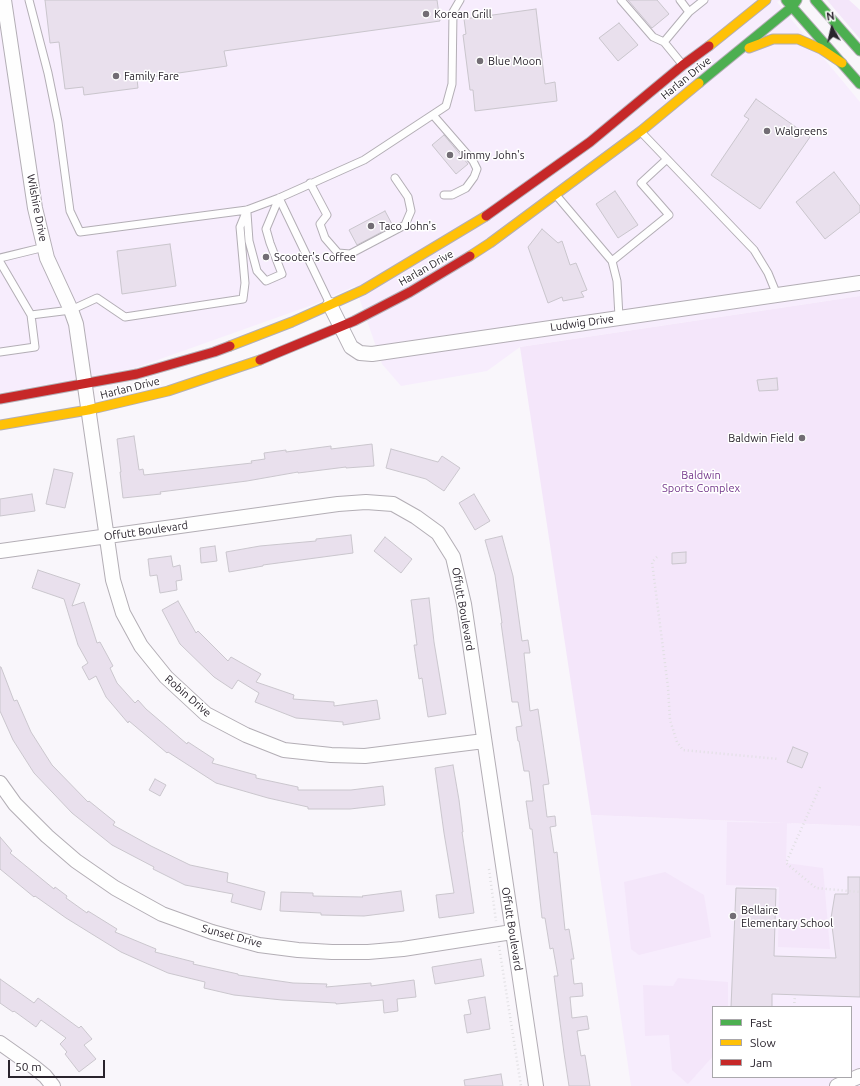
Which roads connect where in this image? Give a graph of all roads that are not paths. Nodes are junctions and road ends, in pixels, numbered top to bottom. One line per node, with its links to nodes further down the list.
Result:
1 (4, 0): 26 (street, Wilshire Drive)
2 (29, 0): 25 (lane)
3 (460, 0): 17 (lane)
4 (621, 0): 11 (lane)
5 (680, 0): 10 (lane)
6 (704, 0): 10 (lane)
7 (766, 0): 15 (main road, Harlan Drive)
8 (814, 0): 12 (main road)
9 (792, 2): 13 (main road); 14 (main road, Harlan Drive)
10 (689, 12): 11 (lane)
11 (664, 42): 15 (lane)
12 (860, 51)
13 (842, 63): 14 (main road); 16 (main road)
14 (723, 64): 18 (main road, Harlan Drive)
15 (683, 65): 32 (main road, Harlan Drive)
16 (860, 84)
17 (433, 115): 21 (lane); 22 (lane)
18 (640, 131): 19 (lane); 23 (main road, Harlan Drive)
19 (667, 159): 28 (lane); 31 (lane)
20 (395, 178): 21 (lane)
21 (310, 183): 24 (lane)
22 (444, 195)
23 (556, 195): 28 (lane); 36 (main road, Harlan Drive)
24 (279, 198): 25 (lane); 25 (lane); 32 (lane)
25 (247, 210): 33 (lane)
26 (45, 247): 27 (lane); 33 (street, Wilshire Drive)
27 (0, 258)
28 (612, 261): 35 (lane)
29 (0, 262): 34 (lane)
30 (860, 283): 31 (street, Ludwig Drive)
31 (777, 295): 35 (street, Ludwig Drive)
32 (330, 305): 36 (street, Ludwig Drive); 38 (main road, Harlan Drive)
33 (72, 310): 34 (lane); 38 (street, Wilshire Drive)
34 (31, 315): 37 (lane)
35 (619, 317): 36 (street, Ludwig Drive)
36 (341, 328): 40 (main road, Harlan Drive)
37 (0, 352)
38 (85, 385): 39 (main road, Harlan Drive); 40 (street, Wilshire Drive)
39 (0, 399)
40 (88, 410): 41 (main road, Harlan Drive); 42 (street, Robin Drive)
41 (0, 425)
42 (106, 536): 43 (street, Offutt Boulevard); 44 (street, Robin Drive); 44 (street, Offutt Boulevard)
43 (0, 551)
44 (484, 741): 46 (street, Offutt Boulevard)
45 (0, 782): 46 (street, Sunset Drive)
46 (512, 932): 50 (street, Offutt Boulevard)
47 (0, 1043): 49 (street)
48 (860, 1076): 51 (street)
49 (53, 1086)
50 (536, 1086)
51 (837, 1086)

